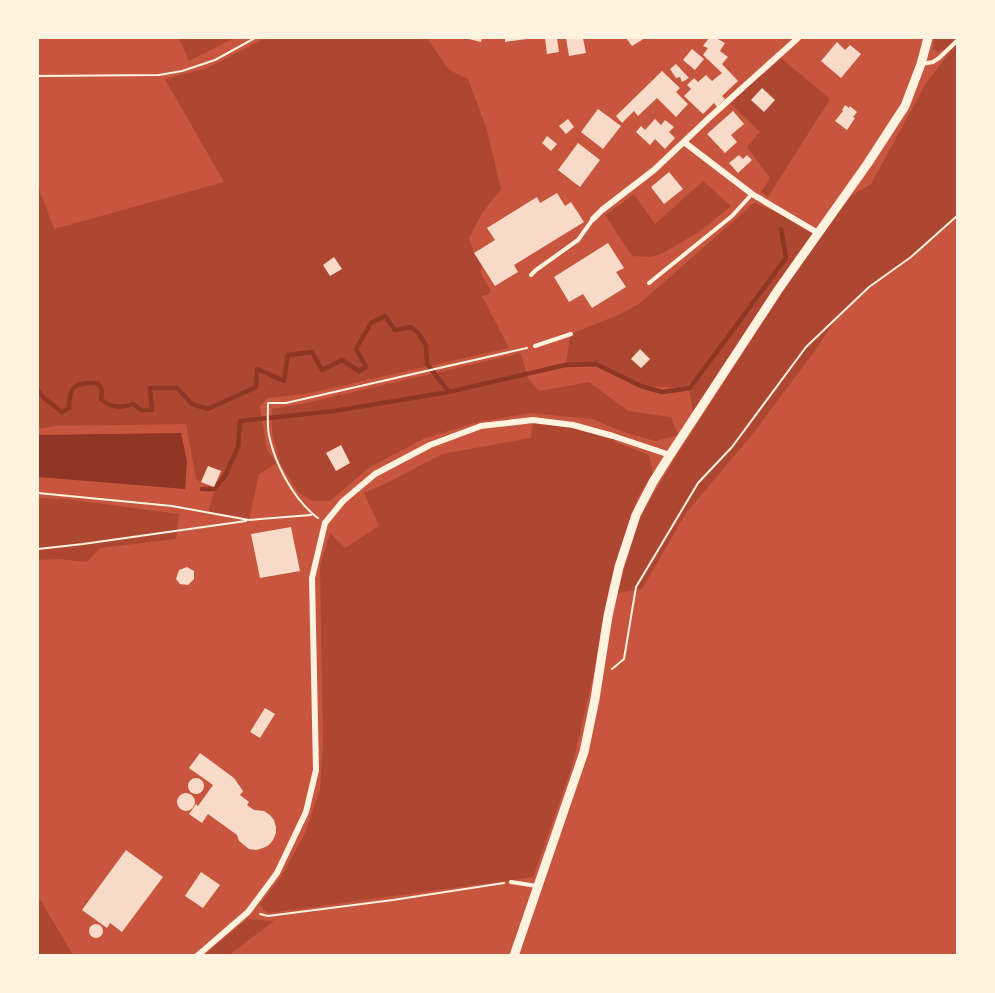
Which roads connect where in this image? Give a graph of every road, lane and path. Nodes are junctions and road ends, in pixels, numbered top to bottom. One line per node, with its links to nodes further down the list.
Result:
1 (255, 38): 6 (path)
2 (798, 38): 7 (street)
3 (928, 38): 5 (main road)
4 (957, 40): 5 (lane)
5 (921, 64): 11 (main road)
6 (38, 76)
7 (684, 142): 8 (street); 10 (street)
8 (752, 194): 11 (street); 13 (lane)
9 (957, 215): 22 (path)
10 (593, 219): 12 (lane)
11 (818, 233): 16 (main road)
12 (531, 275)
13 (649, 283)
14 (571, 334): 15 (lane)
15 (535, 346): 18 (path)
16 (670, 455): 20 (street); 22 (main road)
17 (38, 493): 19 (path)
18 (313, 515): 19 (path); 20 (path)
19 (249, 520): 21 (path)
20 (325, 523): 25 (street)
21 (38, 549)
22 (598, 679): 24 (main road)
23 (512, 882): 24 (lane); 25 (path)
24 (538, 886): 27 (main road)
25 (248, 912): 26 (street)
26 (197, 956)
27 (514, 956)

